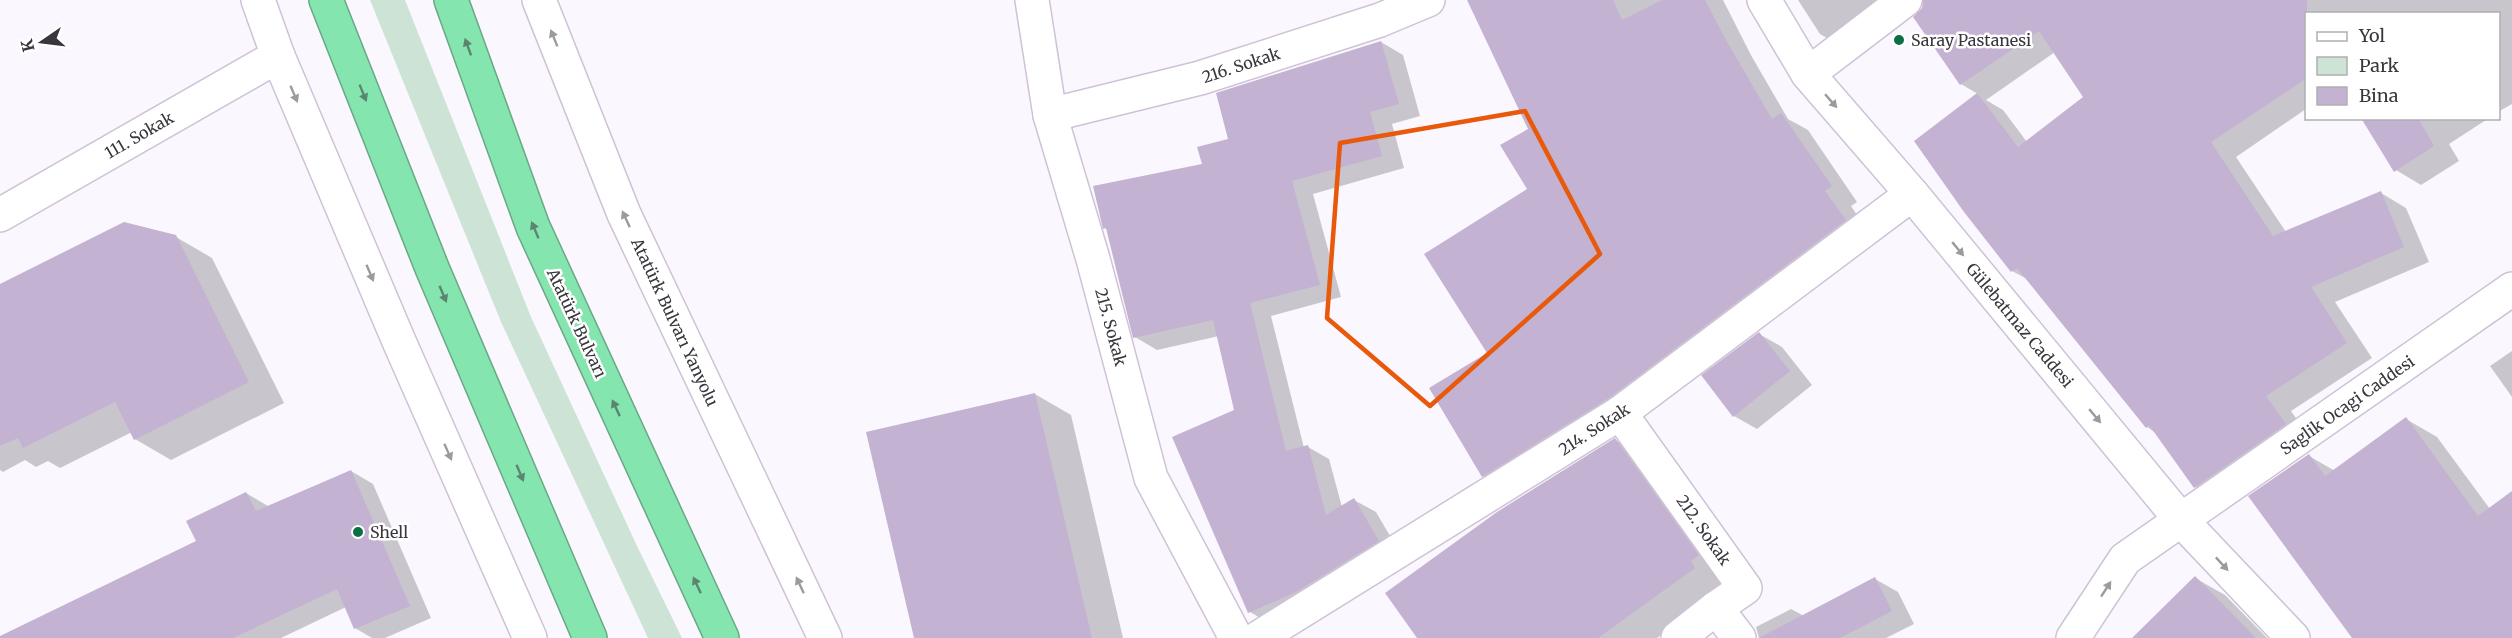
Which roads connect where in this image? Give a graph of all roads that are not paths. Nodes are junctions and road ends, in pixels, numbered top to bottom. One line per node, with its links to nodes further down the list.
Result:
1 (258, 0): 9 (street)
2 (326, 0): 19 (highway, one-way to 19)
3 (451, 0): 20 (highway, Atatürk Bulvarı, one-way to 3)
4 (539, 0): 21 (street, Atatürk Bulvarı Yanyolu, one-way to 4)
5 (1032, 0): 11 (street, 215. Sokak)
6 (1428, 0): 11 (street, 216. Sokak)
7 (1764, 0): 10 (street, Gülebatmaz Caddesi)
8 (1905, 0): 10 (street)
9 (278, 56): 13 (street, 111. Sokak); 18 (street, one-way to 18)
10 (1808, 74): 12 (street, Gülebatmaz Caddesi, one-way to 12)
11 (1050, 115): 22 (street, 215. Sokak)
12 (1912, 194): 15 (street, 214. Sokak); 16 (street, Gülebatmaz Caddesi, one-way to 16)
13 (0, 215)
14 (2512, 289): 16 (street, Saglik Ocagi Caddesi)
15 (1620, 414): 17 (street, 212. Sokak); 23 (street, 214. Sokak)
16 (2181, 520): 26 (street, Saglik Ocagi Caddesi, one-way to 16); 27 (street, Gülebatmaz Caddesi, one-way to 27)
17 (1716, 608): 24 (street); 25 (street)
18 (530, 638)
19 (590, 638)
20 (722, 638)
21 (825, 638)
22 (1236, 638)
23 (1258, 638)
24 (1678, 638)
25 (1739, 638)
26 (2073, 638)
27 (2293, 638)

